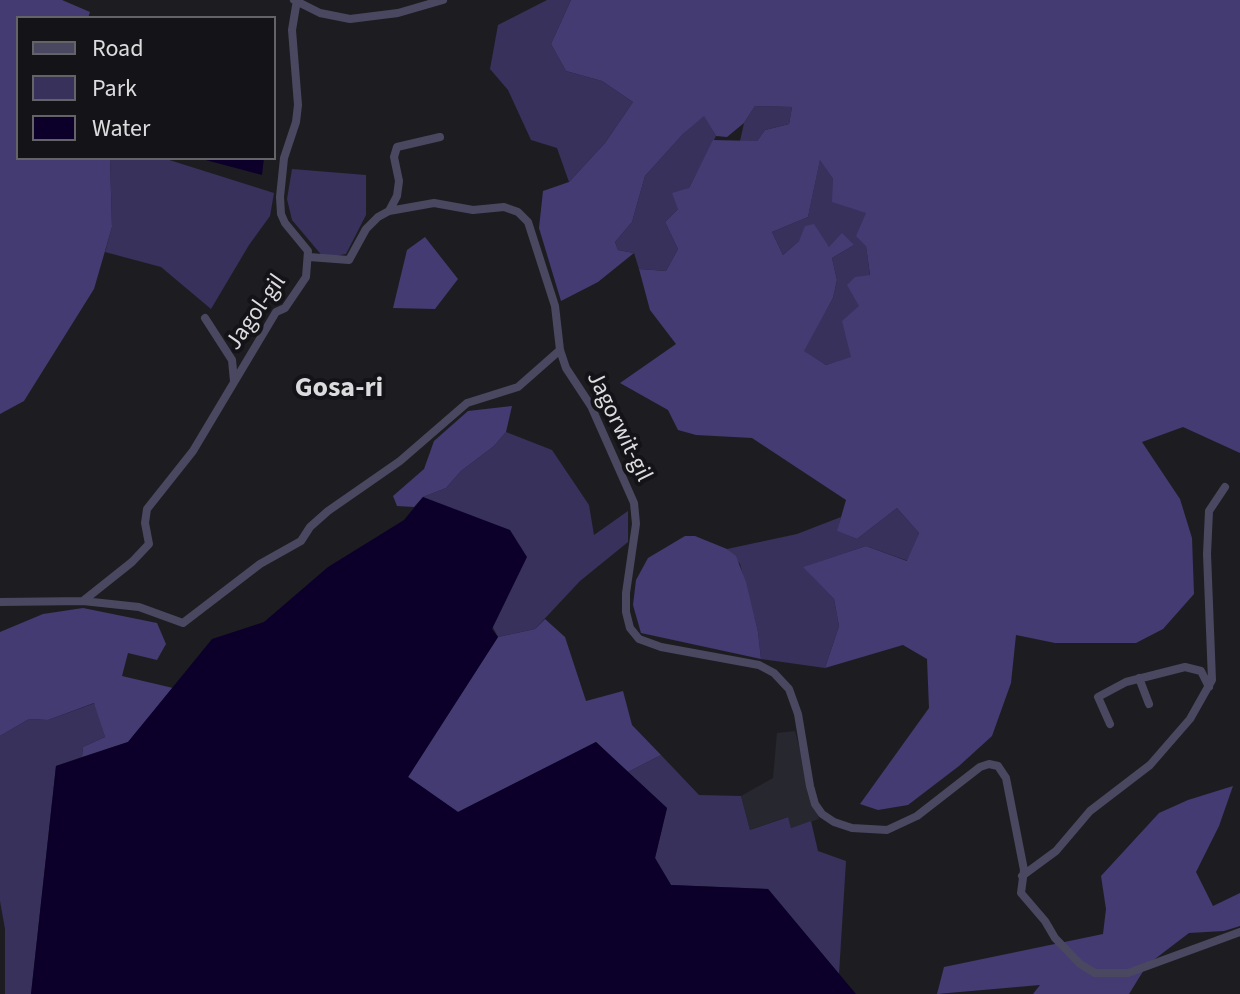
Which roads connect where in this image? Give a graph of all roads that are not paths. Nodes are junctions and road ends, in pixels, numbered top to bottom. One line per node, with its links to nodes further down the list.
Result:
1 (296, 0): 2 (street); 5 (street, Jagol-gil)
2 (443, 0)
3 (440, 137): 4 (street)
4 (389, 211): 5 (street); 7 (street, Jagorwit-gil)
5 (309, 257): 8 (street, Jagol-gil)
6 (205, 318): 8 (street)
7 (560, 350): 10 (street); 16 (street, Jagorwit-gil)
8 (235, 382): 10 (street, Jagol-gil)
9 (1225, 487): 13 (street)
10 (83, 601): 11 (street)
11 (0, 602)
12 (1139, 678): 13 (street); 14 (street); 15 (street)
13 (1209, 687): 16 (street)
14 (1149, 704)
15 (1110, 724)
16 (1022, 877): 17 (street, Jagorwit-gil)
17 (1240, 932)

